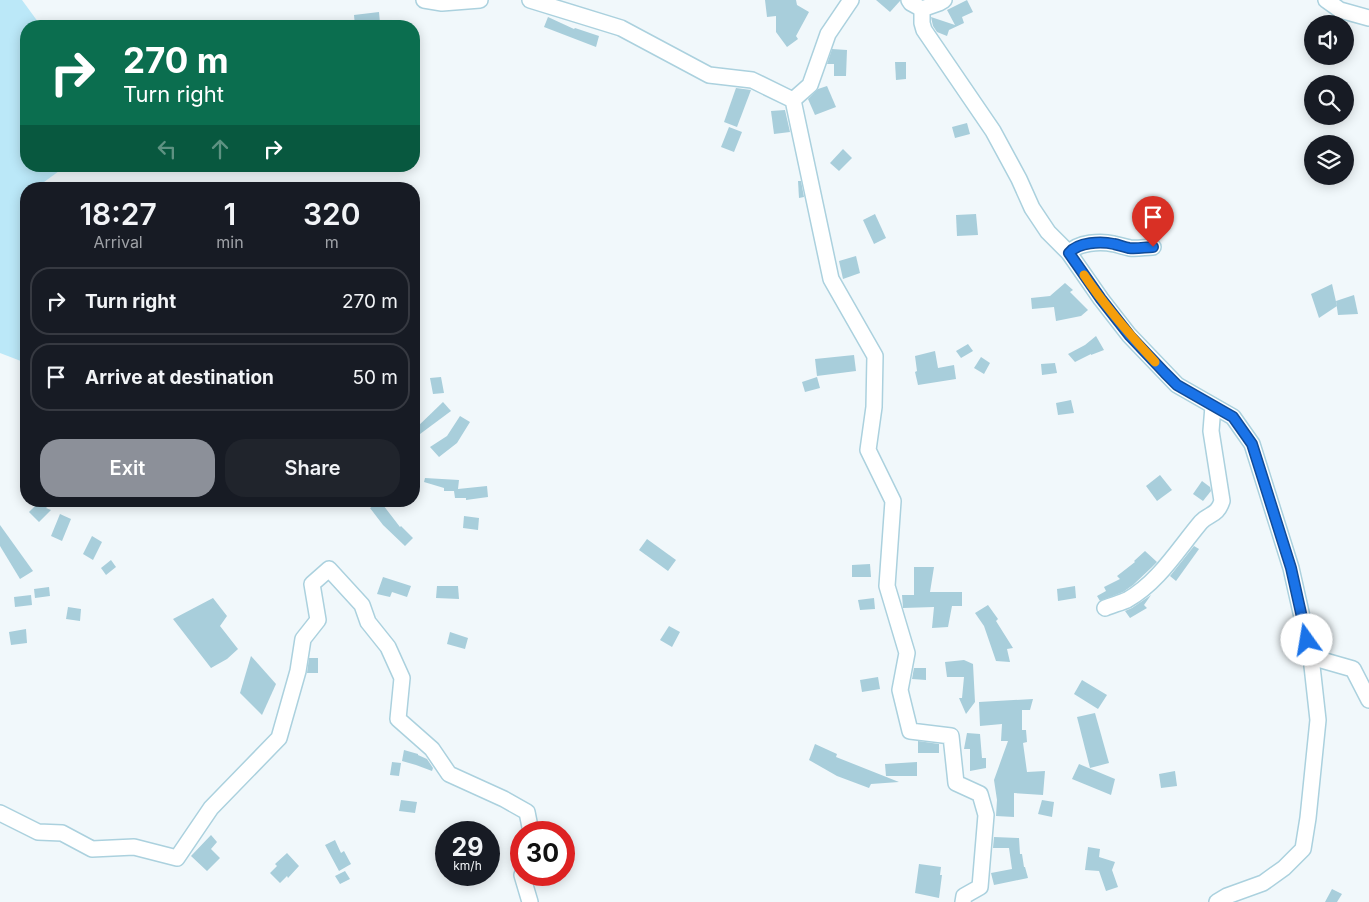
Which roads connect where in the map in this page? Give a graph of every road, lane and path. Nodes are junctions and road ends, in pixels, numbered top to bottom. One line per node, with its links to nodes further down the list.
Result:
1 (424, 0): 2 (street)
2 (480, 0)
3 (530, 0): 10 (street)
4 (851, 0): 10 (street)
5 (909, 0): 8 (street)
6 (944, 0): 8 (street)
7 (1326, 0): 9 (street)
8 (922, 9): 12 (street)
9 (1369, 18)
10 (793, 100): 22 (street)
11 (1153, 247): 12 (street)
12 (1069, 253): 13 (street)
13 (1212, 406): 14 (street); 15 (street)
14 (1105, 608)
15 (1311, 658): 16 (street); 20 (street)
16 (1369, 700)
17 (0, 813): 18 (street)
18 (529, 821)
19 (525, 886): 21 (street)
20 (1227, 900)
21 (530, 902)
22 (963, 902)

